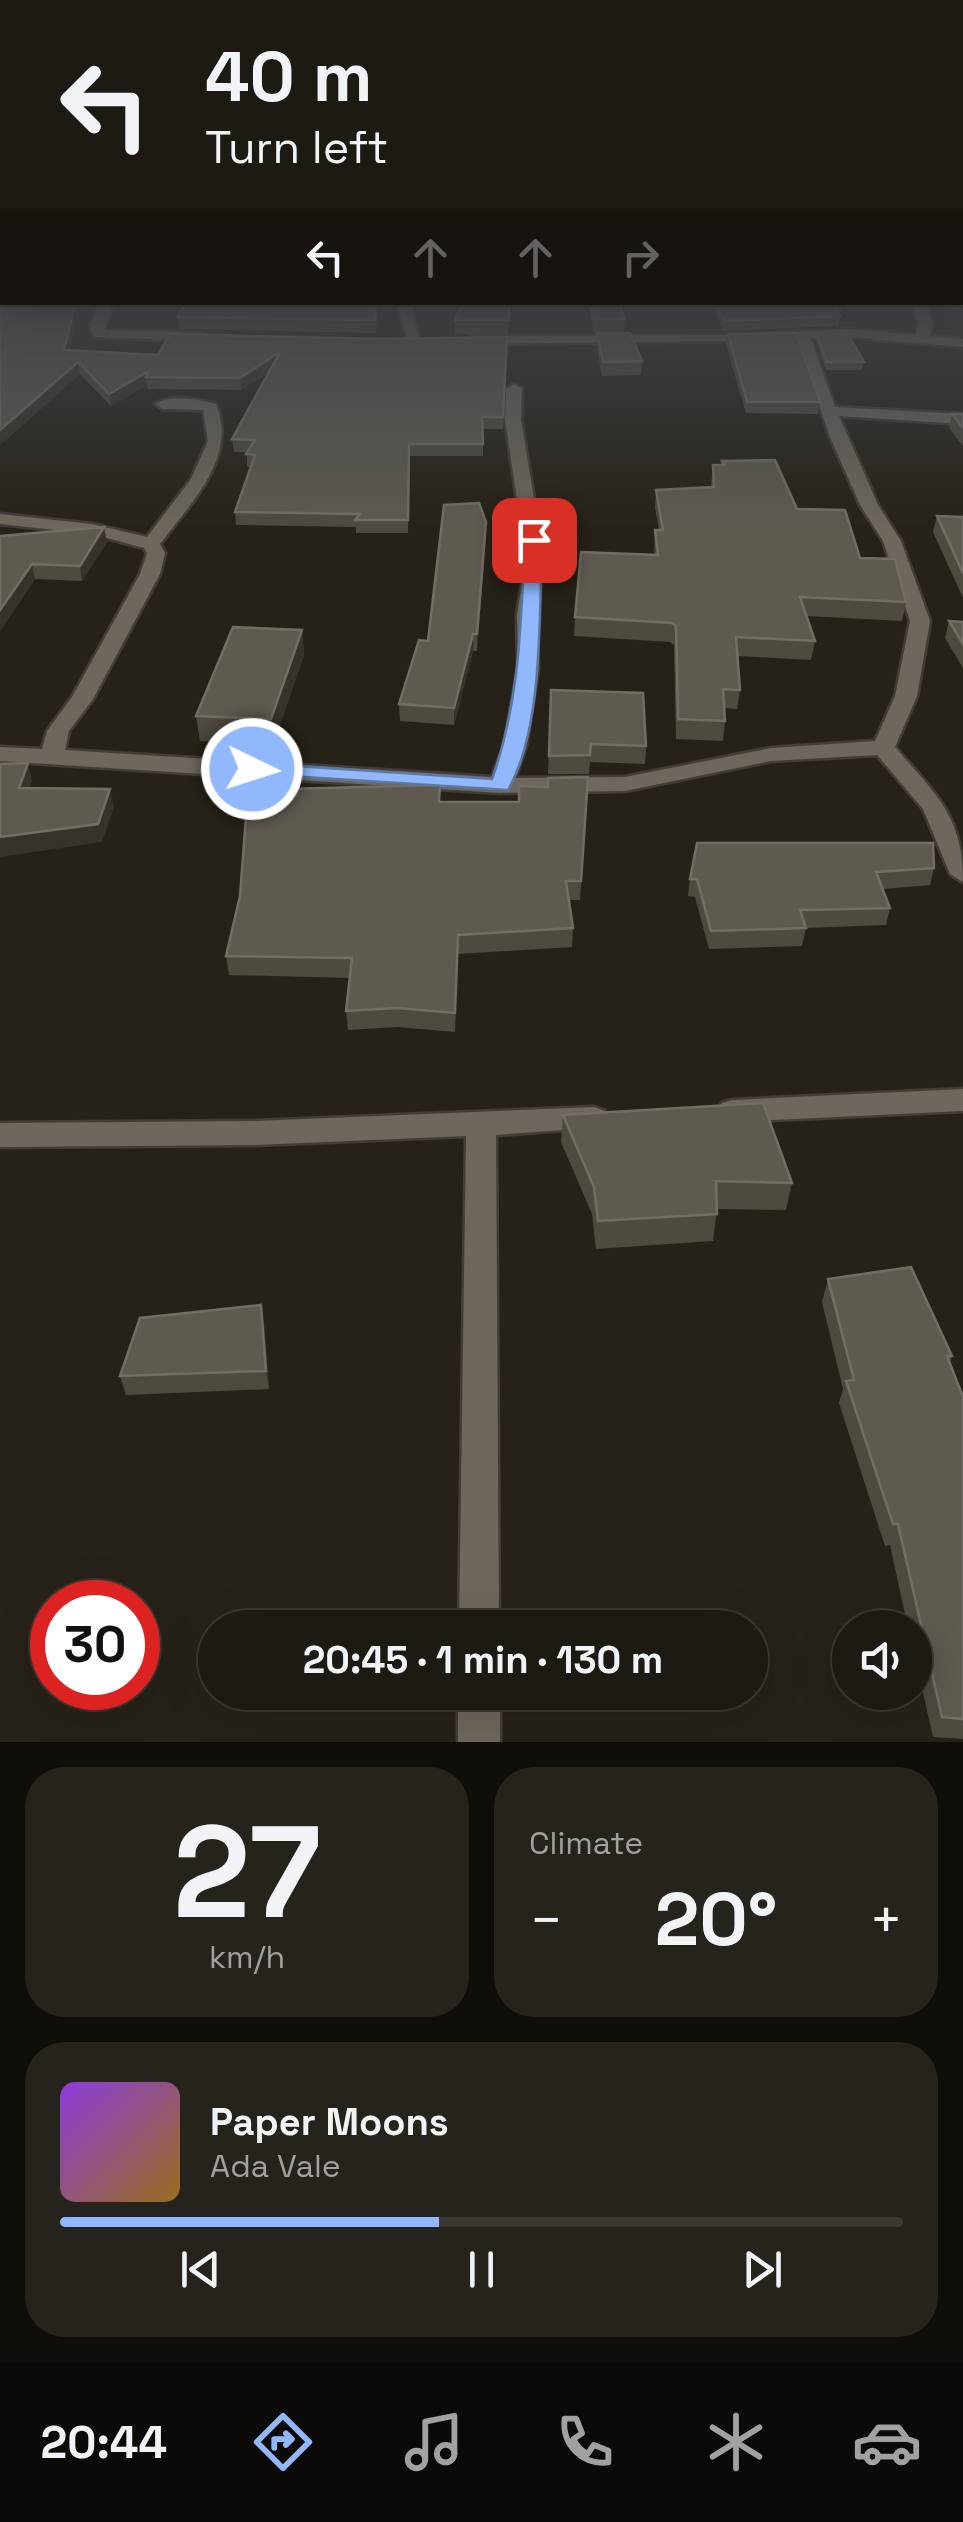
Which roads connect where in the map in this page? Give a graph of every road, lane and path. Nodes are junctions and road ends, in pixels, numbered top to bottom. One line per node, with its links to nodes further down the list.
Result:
1 (813, 365): 4 (street)
2 (514, 390): 11 (street)
3 (163, 404): 7 (street)
4 (829, 412): 5 (street); 8 (street)
5 (963, 419)
6 (0, 519): 7 (street)
7 (152, 544): 10 (street)
8 (883, 748): 11 (street); 12 (street)
9 (0, 754): 10 (street)
10 (52, 755): 11 (street)
11 (500, 786)
12 (963, 874)
13 (963, 1100): 14 (street)
14 (708, 1113)
15 (625, 1118): 16 (street)
16 (481, 1124): 17 (street); 18 (street)
17 (0, 1135)
18 (479, 1610)
19 (479, 1710): 20 (street)
20 (478, 1742)

